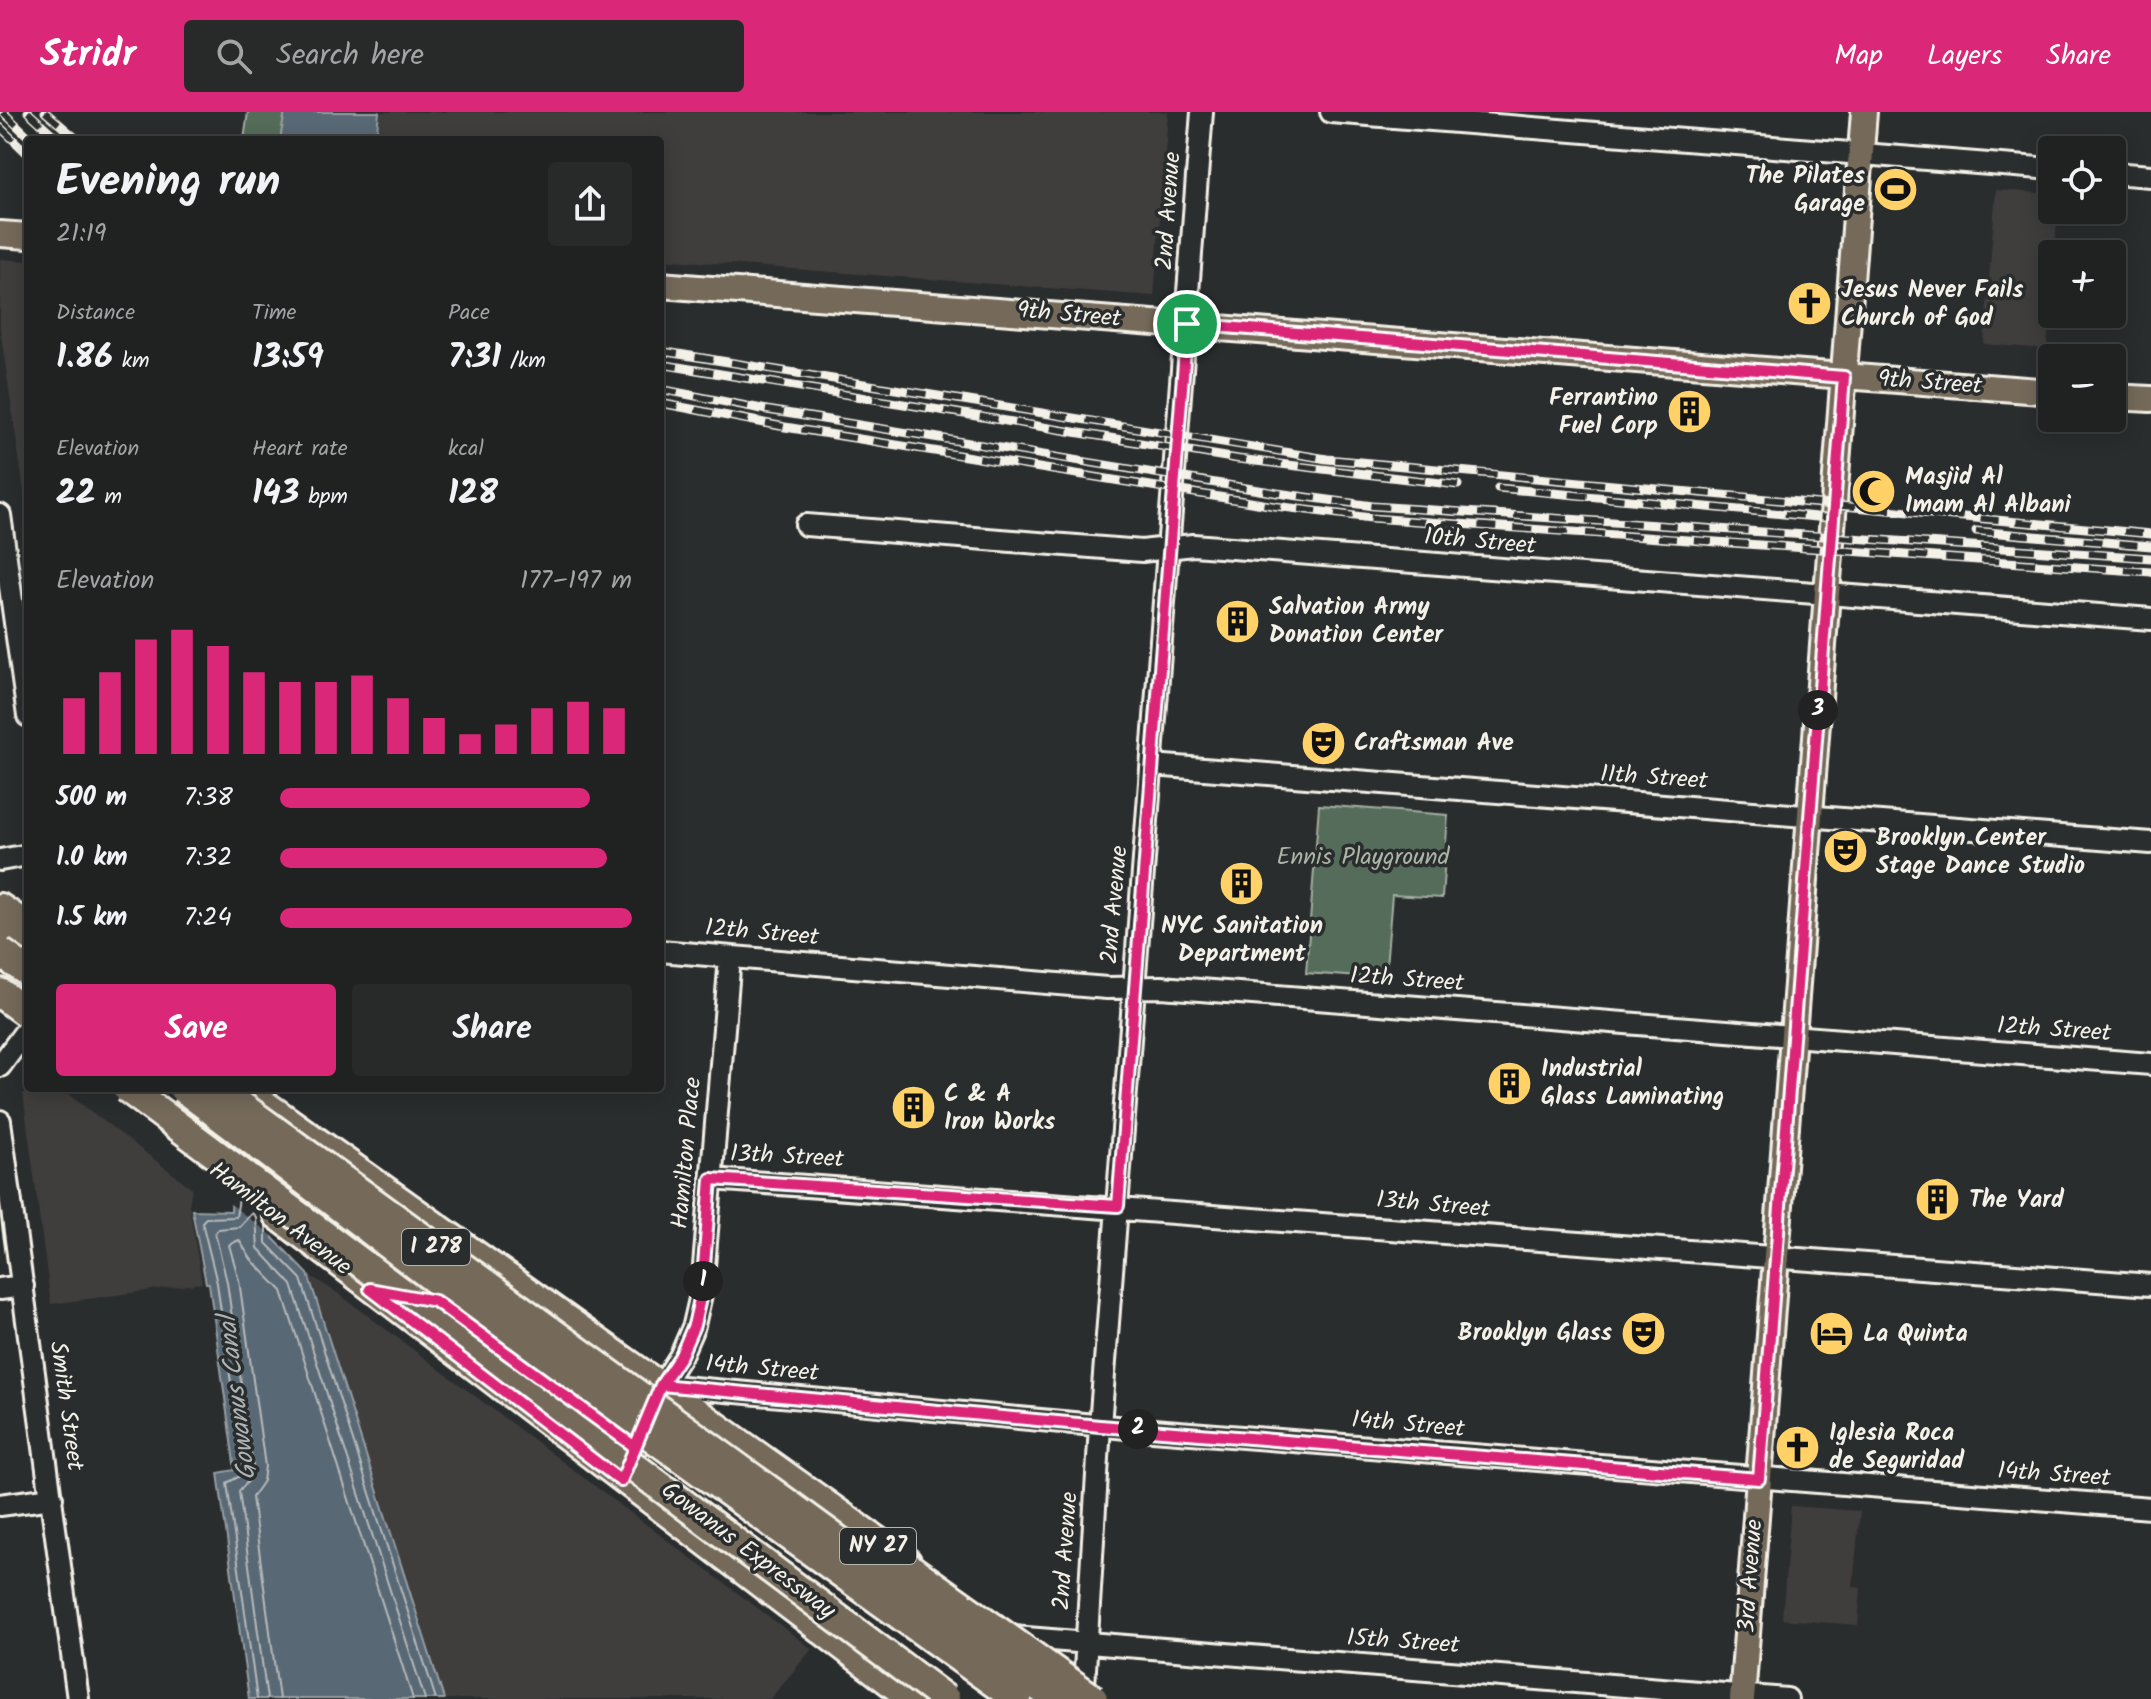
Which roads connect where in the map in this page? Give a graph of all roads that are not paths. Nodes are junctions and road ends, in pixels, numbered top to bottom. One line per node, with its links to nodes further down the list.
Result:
1 (1202, 112): 11 (street, 2nd Avenue)
2 (1331, 112): 4 (street)
3 (1864, 112): 4 (main road, 3rd Avenue)
4 (1861, 154): 5 (street); 12 (main road, 3rd Avenue)
5 (2038, 168)
6 (2126, 174): 7 (street)
7 (2151, 176)
8 (0, 234): 9 (main road)
9 (24, 236)
10 (664, 285): 11 (main road, 9th Street)
11 (1187, 324): 12 (main road, 9th Street); 18 (street, 2nd Avenue)
12 (1844, 377): 13 (main road, 9th Street); 19 (main road, 3rd Avenue)
13 (2038, 391)
14 (2126, 398): 15 (main road)
15 (2151, 399)
16 (0, 515): 21 (street)
17 (806, 525): 18 (street, 10th Street)
18 (1169, 548): 19 (street, 10th Street); 23 (street, 2nd Avenue)
19 (1827, 595): 20 (street, 10th Street); 24 (main road, 3rd Avenue)
20 (2151, 619)
21 (9, 643): 22 (street)
22 (24, 701)
23 (1152, 765): 24 (street, 11th Street); 36 (street, 2nd Avenue)
24 (1810, 816): 25 (street, 11th Street); 42 (main road, 3rd Avenue)
25 (2151, 843)
26 (24, 856): 27 (street)
27 (0, 860)
28 (0, 906): 29 (main road)
29 (24, 922)
30 (0, 926): 31 (highway)
31 (24, 944)
32 (664, 951): 34 (street, 12th Street)
33 (0, 952): 35 (highway, bridge)
34 (730, 957): 36 (street, 12th Street); 51 (street, Hamilton Place)
35 (24, 969)
36 (1135, 988): 42 (street, 12th Street); 52 (street, 2nd Avenue)
37 (0, 993): 39 (highway)
38 (0, 1004): 40 (main road)
39 (24, 1011)
40 (24, 1024)
41 (24, 1033): 44 (street)
42 (1793, 1036): 43 (street, 12th Street); 53 (main road, 3rd Avenue)
43 (2151, 1064)
44 (0, 1066)
45 (114, 1092): 57 (main road, Hamilton Avenue)
46 (132, 1092): 73 (highway, Gowanus Expressway / I 278, bridge)
47 (188, 1092): 74 (highway, I 278, bridge)
48 (222, 1092): 58 (highway, I 278, bridge)
49 (249, 1092): 58 (main road)
50 (0, 1121): 55 (street, Smith Street)
51 (711, 1179): 52 (street, 13th Street); 58 (street, Hamilton Place)
52 (1118, 1206): 53 (street, 13th Street); 59 (street, 2nd Avenue)
53 (1776, 1258): 54 (street, 13th Street); 61 (main road, 3rd Avenue)
54 (2151, 1285)
55 (23, 1286): 56 (street); 63 (street, Smith Street)
56 (0, 1289)
57 (370, 1289): 60 (main road); 62 (main road, Hamilton Avenue)
58 (658, 1396): 59 (street, 14th Street); 60 (street, Hamilton Place); 66 (main road); 69 (highway, NY 27, bridge); 75 (highway, I 278, bridge)
59 (1100, 1426): 61 (street, 14th Street); 67 (street, 2nd Avenue)
60 (635, 1447): 62 (street, Hamilton Place)
61 (1759, 1479): 65 (street, 14th Street); 70 (main road, 3rd Avenue)
62 (621, 1481): 72 (main road, Hamilton Avenue)
63 (52, 1498): 64 (street); 71 (street, Smith Street)
64 (0, 1505)
65 (2151, 1508)
66 (1014, 1637): 67 (street, 15th Street); 68 (main road)
67 (1086, 1643): 69 (street, 2nd Avenue); 70 (street, 15th Street)
68 (1052, 1664): 69 (main road); 74 (main road)
69 (1089, 1696)
70 (1742, 1697): 76 (street, 15th Street)
71 (78, 1699)
72 (910, 1699)
73 (945, 1699)
74 (1016, 1699)
75 (1056, 1699)
76 (1787, 1699)

